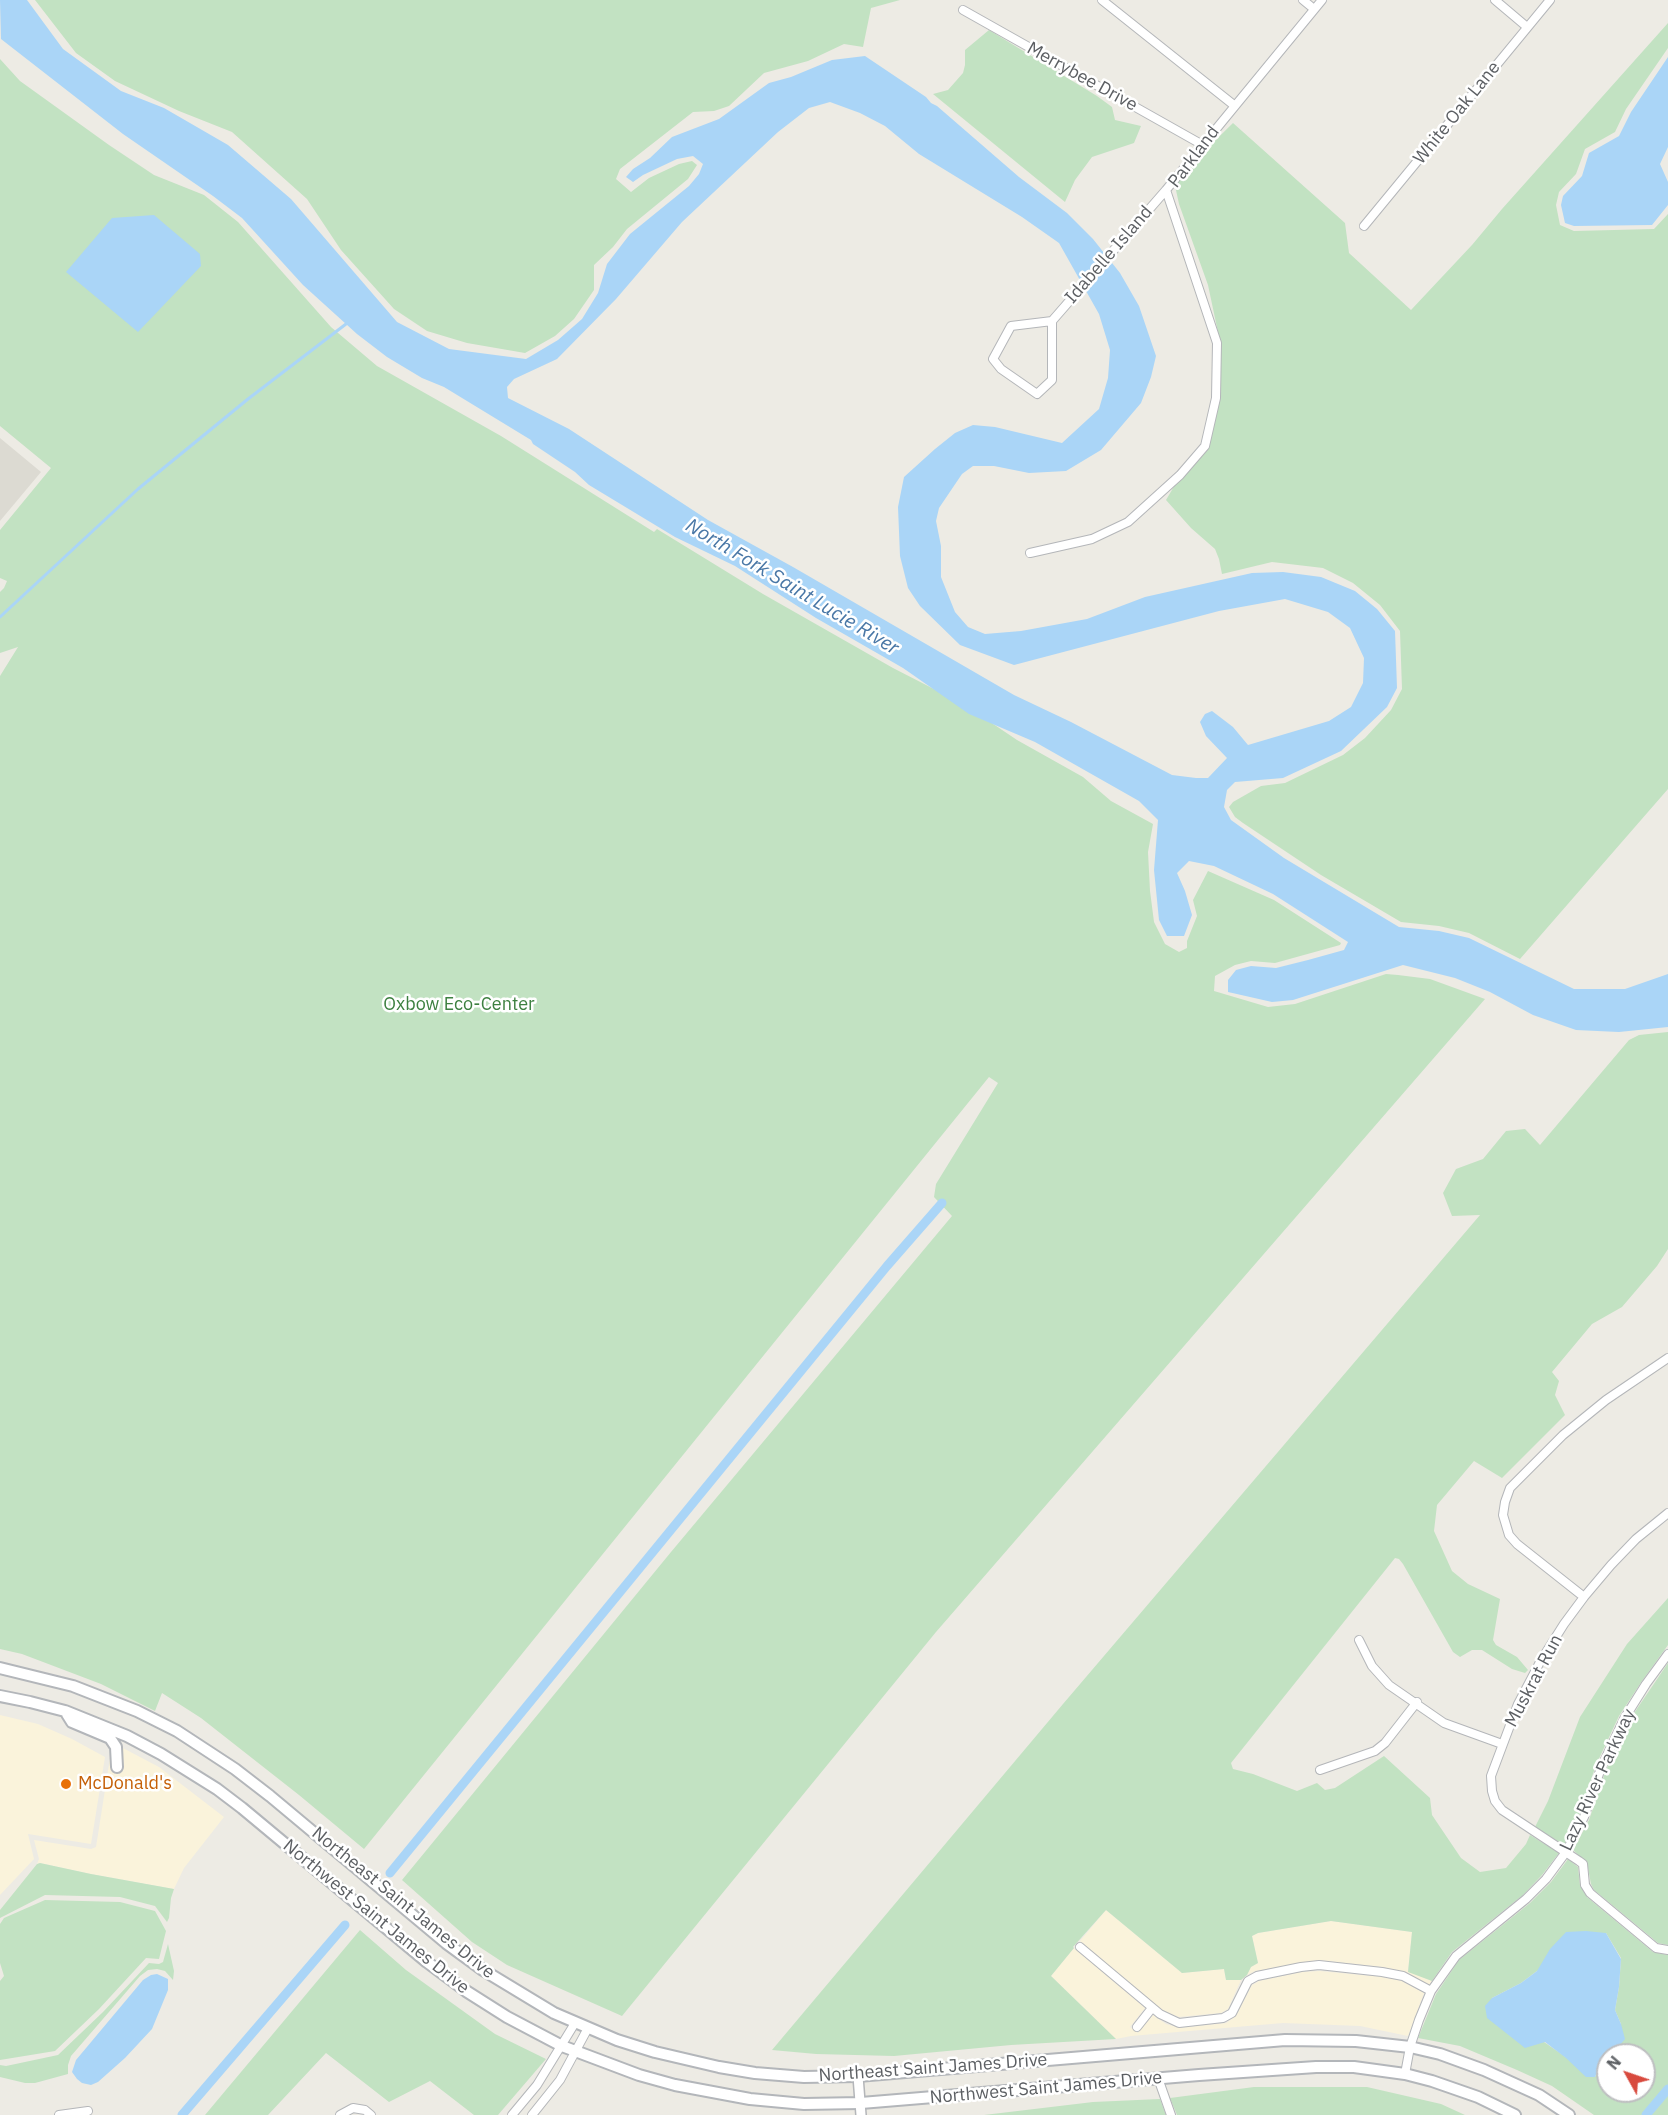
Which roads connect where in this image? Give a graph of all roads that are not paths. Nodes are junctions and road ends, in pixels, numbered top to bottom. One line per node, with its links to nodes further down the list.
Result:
1 (1102, 0): 9 (street)
2 (1303, 0): 6 (street)
3 (1322, 0): 6 (street, Parkland)
4 (1495, 0): 8 (street)
5 (1550, 0): 8 (street, White Oak Lane)
6 (1314, 9): 9 (street, Parkland)
7 (963, 10): 10 (street, Merrybee Drive)
8 (1527, 27): 12 (street, White Oak Lane)
9 (1235, 106): 10 (street, Parkland)
10 (1202, 144): 11 (street, Parkland)
11 (1166, 190): 13 (street, Idabelle Island); 14 (street, Parkland)
12 (1364, 226)
13 (1052, 321): 13 (street, Idabelle Island)
14 (1030, 553)
15 (1668, 1358): 17 (street)
16 (1668, 1513): 17 (street, Muskrat Run)
17 (1584, 1597): 24 (street, Muskrat Run)
18 (1359, 1640): 22 (street)
19 (1668, 1654): 27 (street, Lazy River Parkway)
20 (0, 1668): 32 (main road, Northeast Saint James Drive)
21 (0, 1696): 23 (main road, Northwest Saint James Drive)
22 (1417, 1702): 24 (street); 26 (street)
23 (65, 1711): 25 (main road); 35 (main road, Northwest Saint James Drive)
24 (1502, 1744): 27 (street, Muskrat Run)
25 (117, 1767)
26 (1320, 1770)
27 (1566, 1852): 29 (street, Muskrat Run); 30 (street, Lazy River Parkway)
28 (1080, 1947): 31 (street)
29 (1668, 1950)
30 (1431, 1991): 31 (street); 36 (street, Lazy River Parkway)
31 (1152, 2008): 33 (street)
32 (575, 2023): 34 (main road, Northeast Saint James Drive); 35 (street)
33 (1137, 2026)
34 (588, 2028): 37 (street); 39 (main road, Northeast Saint James Drive)
35 (562, 2046): 37 (main road, Northwest Saint James Drive); 46 (street)
36 (1410, 2047): 38 (street, Lazy River Parkway); 39 (main road, Northeast Saint James Drive); 50 (main road, Northeast Saint James Drive)
37 (576, 2052): 41 (main road, Northwest Saint James Drive); 47 (street)
38 (1405, 2074): 40 (main road, Northwest Saint James Drive); 49 (main road, Northwest Saint James Drive)
39 (858, 2076): 41 (street)
40 (1158, 2078): 41 (main road, Northwest Saint James Drive); 48 (street)
41 (861, 2109)
42 (87, 2111): 43 (street)
43 (59, 2115)
44 (340, 2115): 45 (street)
45 (371, 2115)
46 (512, 2115)
47 (532, 2115)
48 (1172, 2115)
49 (1515, 2115)
50 (1569, 2115)

